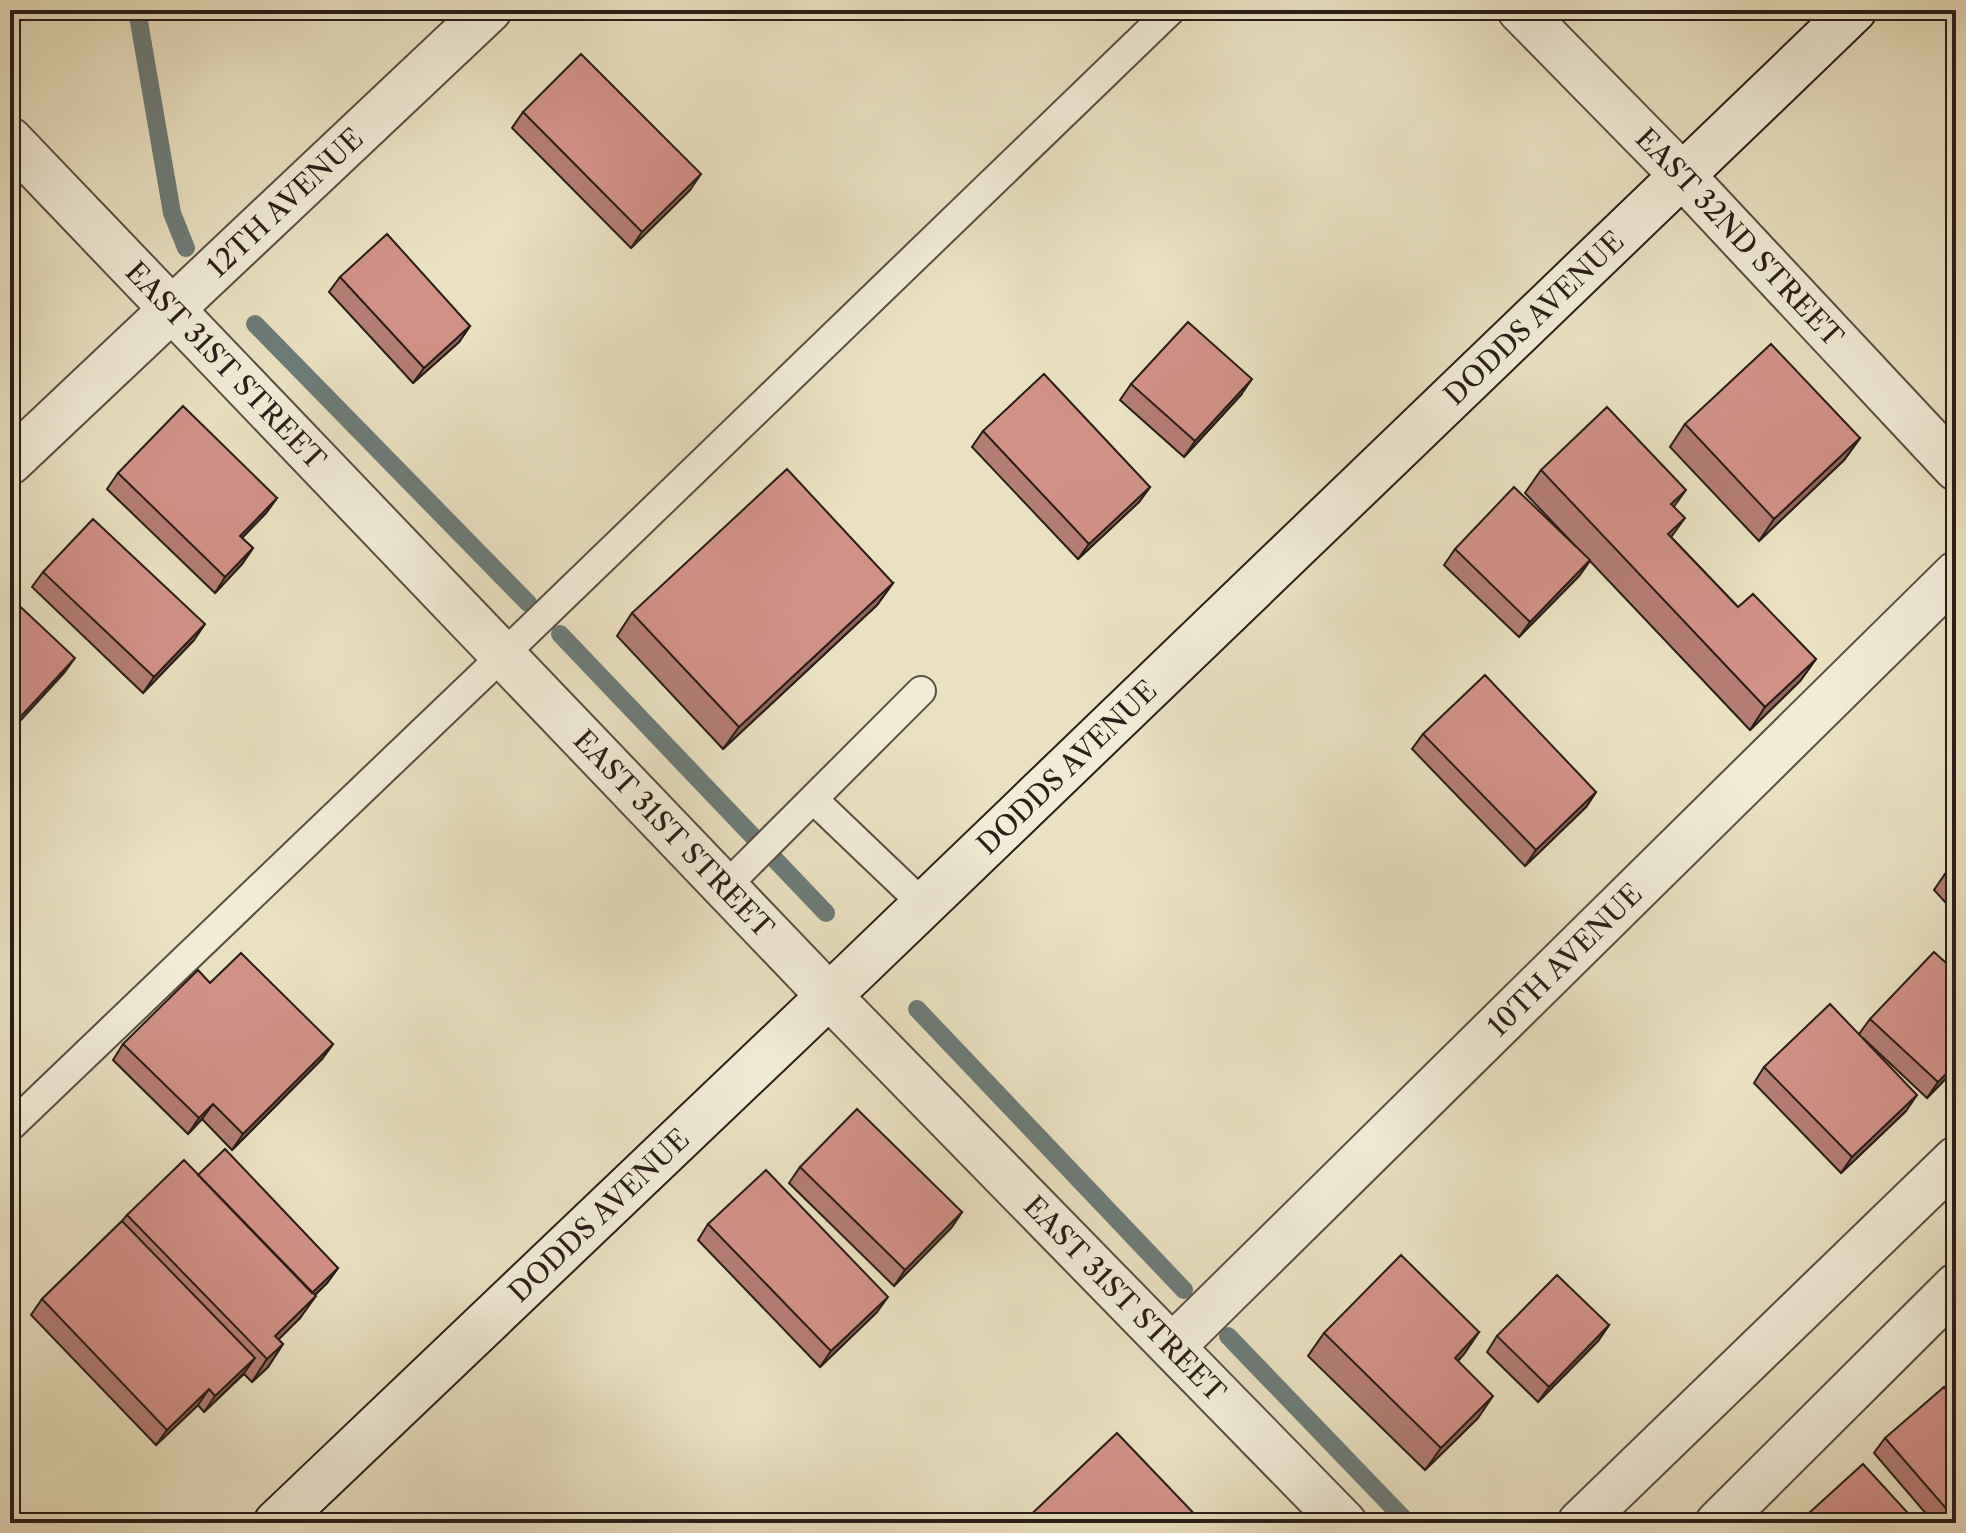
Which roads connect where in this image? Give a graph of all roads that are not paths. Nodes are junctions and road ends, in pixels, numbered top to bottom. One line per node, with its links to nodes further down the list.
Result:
1 (489, 10): 7 (street, 12TH AVENUE)
2 (1171, 10): 11 (lane)
3 (1520, 10): 6 (street, EAST 32ND STREET)
4 (1854, 10): 6 (street, DODDS AVENUE)
5 (10, 140): 7 (street, EAST 31ST STREET)
6 (1681, 174): 9 (street, EAST 32ND STREET); 15 (street, DODDS AVENUE)
7 (172, 307): 8 (street, 12TH AVENUE); 11 (street, EAST 31ST STREET)
8 (10, 462)
9 (1956, 468)
10 (1956, 574): 20 (street, 10TH AVENUE)
11 (503, 655): 14 (street, EAST 31ST STREET); 17 (lane)
12 (921, 691): 13 (lane)
13 (813, 799): 14 (lane); 15 (lane)
14 (725, 887): 16 (street, EAST 31ST STREET)
15 (924, 905): 16 (street, DODDS AVENUE)
16 (829, 996): 20 (street, EAST 31ST STREET); 21 (street, DODDS AVENUE)
17 (10, 1127)
18 (1956, 1159): 23 (street)
19 (1956, 1286): 24 (street)
20 (1173, 1346): 22 (street, EAST 31ST STREET)
21 (276, 1523)
22 (1344, 1523)
23 (1580, 1523)
24 (1718, 1523)

